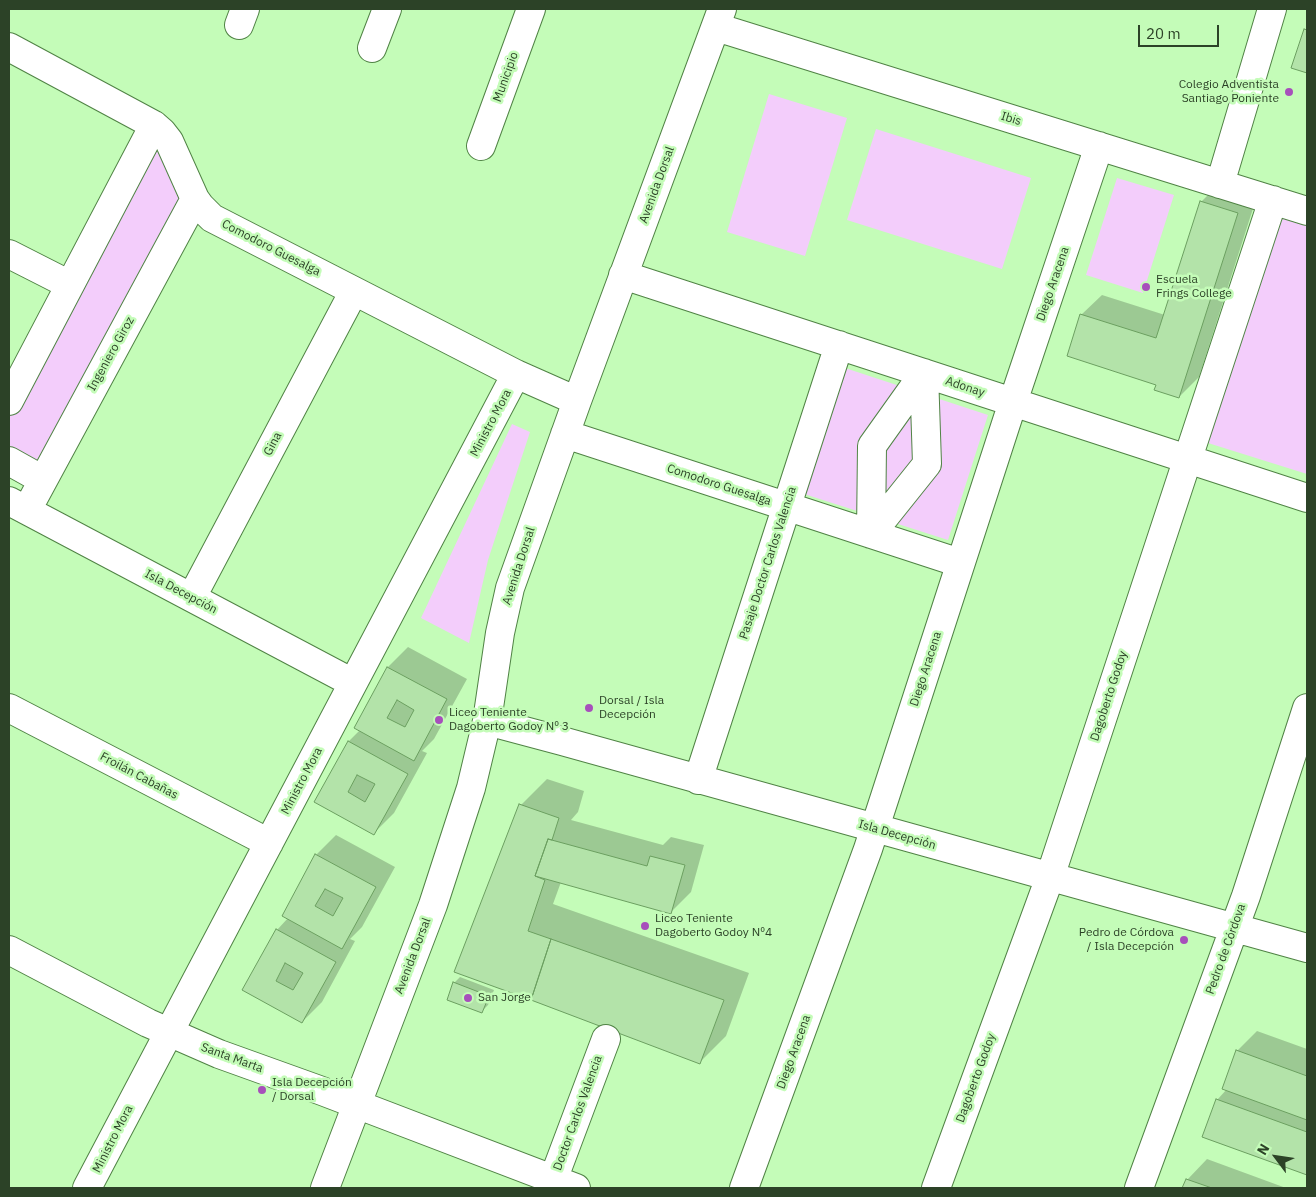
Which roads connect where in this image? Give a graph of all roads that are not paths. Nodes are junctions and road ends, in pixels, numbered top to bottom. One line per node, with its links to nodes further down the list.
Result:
1 (387, 9): 6 (street)
2 (530, 9): 8 (street, Municipio)
3 (1272, 9): 10 (street)
4 (719, 18): 9 (street, Ibis); 15 (street, Avenida Dorsal)
5 (9, 47): 7 (street, Comodoro Guesalga)
6 (372, 48)
7 (154, 125): 11 (street, Comodoro Guesalga); 16 (street)
8 (481, 146)
9 (1099, 146): 10 (street, Ibis); 23 (street, Diego Aracena)
10 (1220, 184): 12 (street, Ibis)
11 (196, 199): 17 (street, Comodoro Guesalga); 27 (street, Ingeniero Giroz)
12 (1272, 200): 13 (street, Ibis); 25 (street, Dagoberto Godoy)
13 (1307, 211)
14 (9, 254): 16 (street)
15 (624, 275): 18 (street, Adonay); 22 (street, Avenida Dorsal)
16 (70, 285): 21 (street)
17 (354, 291): 20 (street, Comodoro Guesalga); 33 (street, Gina)
18 (839, 345): 19 (street, Adonay); 30 (street, Pasaje Doctor Carlos Valencia)
19 (924, 373): 23 (street, Adonay); 31 (street); 31 (street)
20 (516, 374): 22 (street, Comodoro Guesalga); 34 (street, Ministro Mora)
21 (9, 401)
22 (576, 401): 24 (street, Avenida Dorsal)
23 (1013, 402): 25 (street, Adonay); 32 (street, Diego Aracena)
24 (565, 434): 30 (street, Comodoro Guesalga); 37 (street, Avenida Dorsal)
25 (1187, 459): 28 (street, Adonay); 41 (street, Dagoberto Godoy)
26 (9, 461): 27 (street)
27 (43, 480): 29 (street, Ingeniero Giroz)
28 (1307, 498)
29 (18, 505): 33 (street, Isla Decepción)
30 (786, 507): 31 (street, Comodoro Guesalga); 38 (street, Pasaje Doctor Carlos Valencia)
31 (871, 534): 32 (street, Comodoro Guesalga)
32 (960, 563): 39 (street, Diego Aracena)
33 (192, 598): 34 (street, Isla Decepción)
34 (353, 683): 40 (street, Ministro Mora)
35 (9, 708): 40 (street, Froilán Cabañas)
36 (1307, 708): 42 (street, Pedro de Córdova)
37 (487, 721): 38 (street, Isla Decepción); 47 (street, Avenida Dorsal)
38 (698, 780): 39 (street, Isla Decepción)
39 (874, 828): 41 (street, Isla Decepción); 51 (street, Diego Aracena)
40 (269, 843): 45 (street, Ministro Mora)
41 (1050, 877): 42 (street, Isla Decepción); 52 (street, Dagoberto Godoy)
42 (1234, 928): 43 (street, Isla Decepción); 53 (street, Pedro de Córdova)
43 (1307, 948)
44 (9, 950): 45 (street, Santa Marta)
45 (168, 1033): 47 (street, Santa Marta); 49 (street, Ministro Mora)
46 (606, 1039): 48 (street, Doctor Carlos Valencia)
47 (357, 1105): 48 (street, Santa Marta); 50 (street, Avenida Dorsal)
48 (560, 1185)
49 (87, 1188)
50 (326, 1188)
51 (744, 1188)
52 (936, 1188)
53 (1139, 1188)

